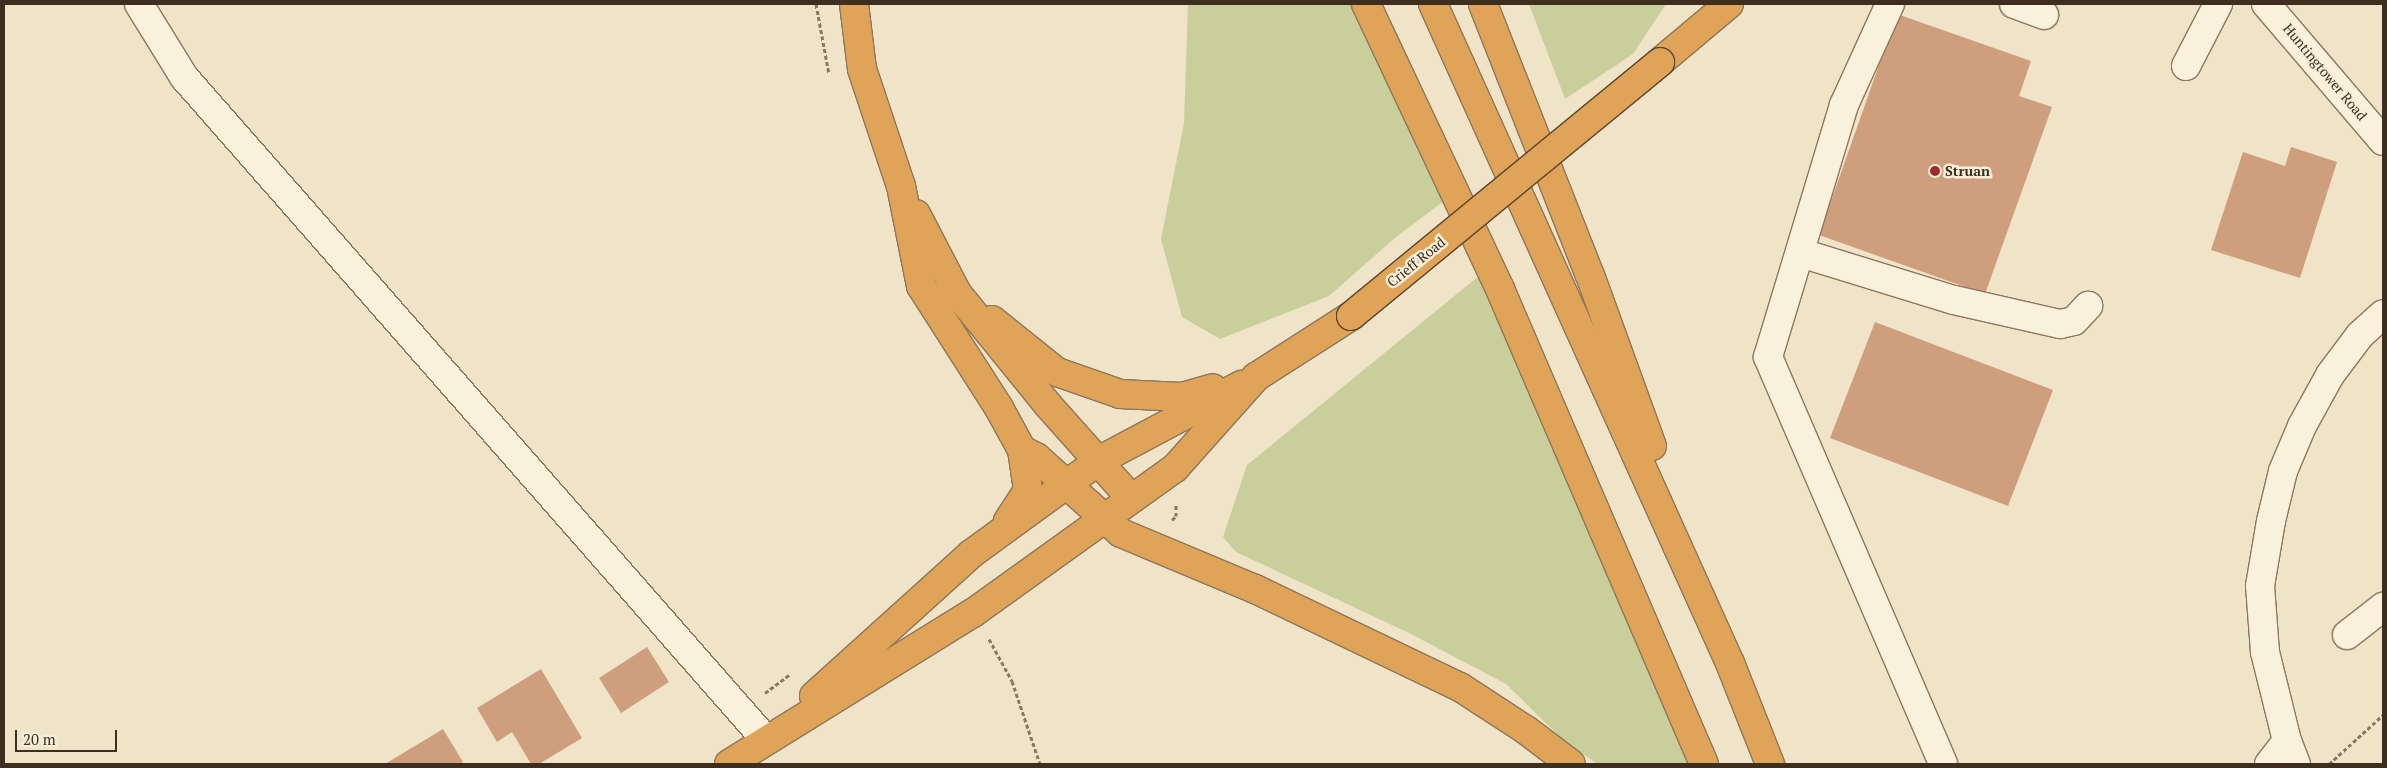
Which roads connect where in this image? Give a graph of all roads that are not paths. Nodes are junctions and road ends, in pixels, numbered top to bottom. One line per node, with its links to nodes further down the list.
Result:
1 (139, 4): 29 (street)
2 (854, 4): 14 (highway)
3 (1366, 4): 33 (highway)
4 (1433, 4): 28 (highway)
5 (1483, 4): 28 (highway)
6 (1729, 4): 19 (highway, Crieff Road, bridge)
7 (1890, 4): 15 (street)
8 (2014, 4): 11 (street)
9 (2218, 4): 12 (street)
10 (2266, 4): 13 (street, Huntingtower Road)
11 (2044, 15)
12 (2186, 66)
13 (2383, 141)
14 (901, 186): 16 (highway); 20 (highway)
15 (1801, 253): 17 (street); 35 (street)
16 (957, 293): 19 (highway); 21 (highway)
17 (2088, 306)
18 (2383, 314): 30 (street)
19 (1256, 377): 21 (highway); 23 (highway, Crieff Road)
20 (1022, 450): 22 (highway); 25 (highway)
21 (1100, 460): 22 (highway); 23 (highway)
22 (1066, 486): 24 (highway); 25 (highway)
23 (1131, 498): 24 (highway, Crieff Road)
24 (1104, 518): 29 (highway, Crieff Road); 32 (highway)
25 (992, 538): 29 (highway)
26 (2383, 608): 27 (street)
27 (2347, 635)
28 (1730, 663): 34 (highway)
29 (766, 740): 31 (highway)
30 (2291, 753): 36 (street)
31 (729, 764)
32 (1572, 764)
33 (1704, 764)
34 (1770, 764)
35 (1943, 764)
36 (2269, 764)

